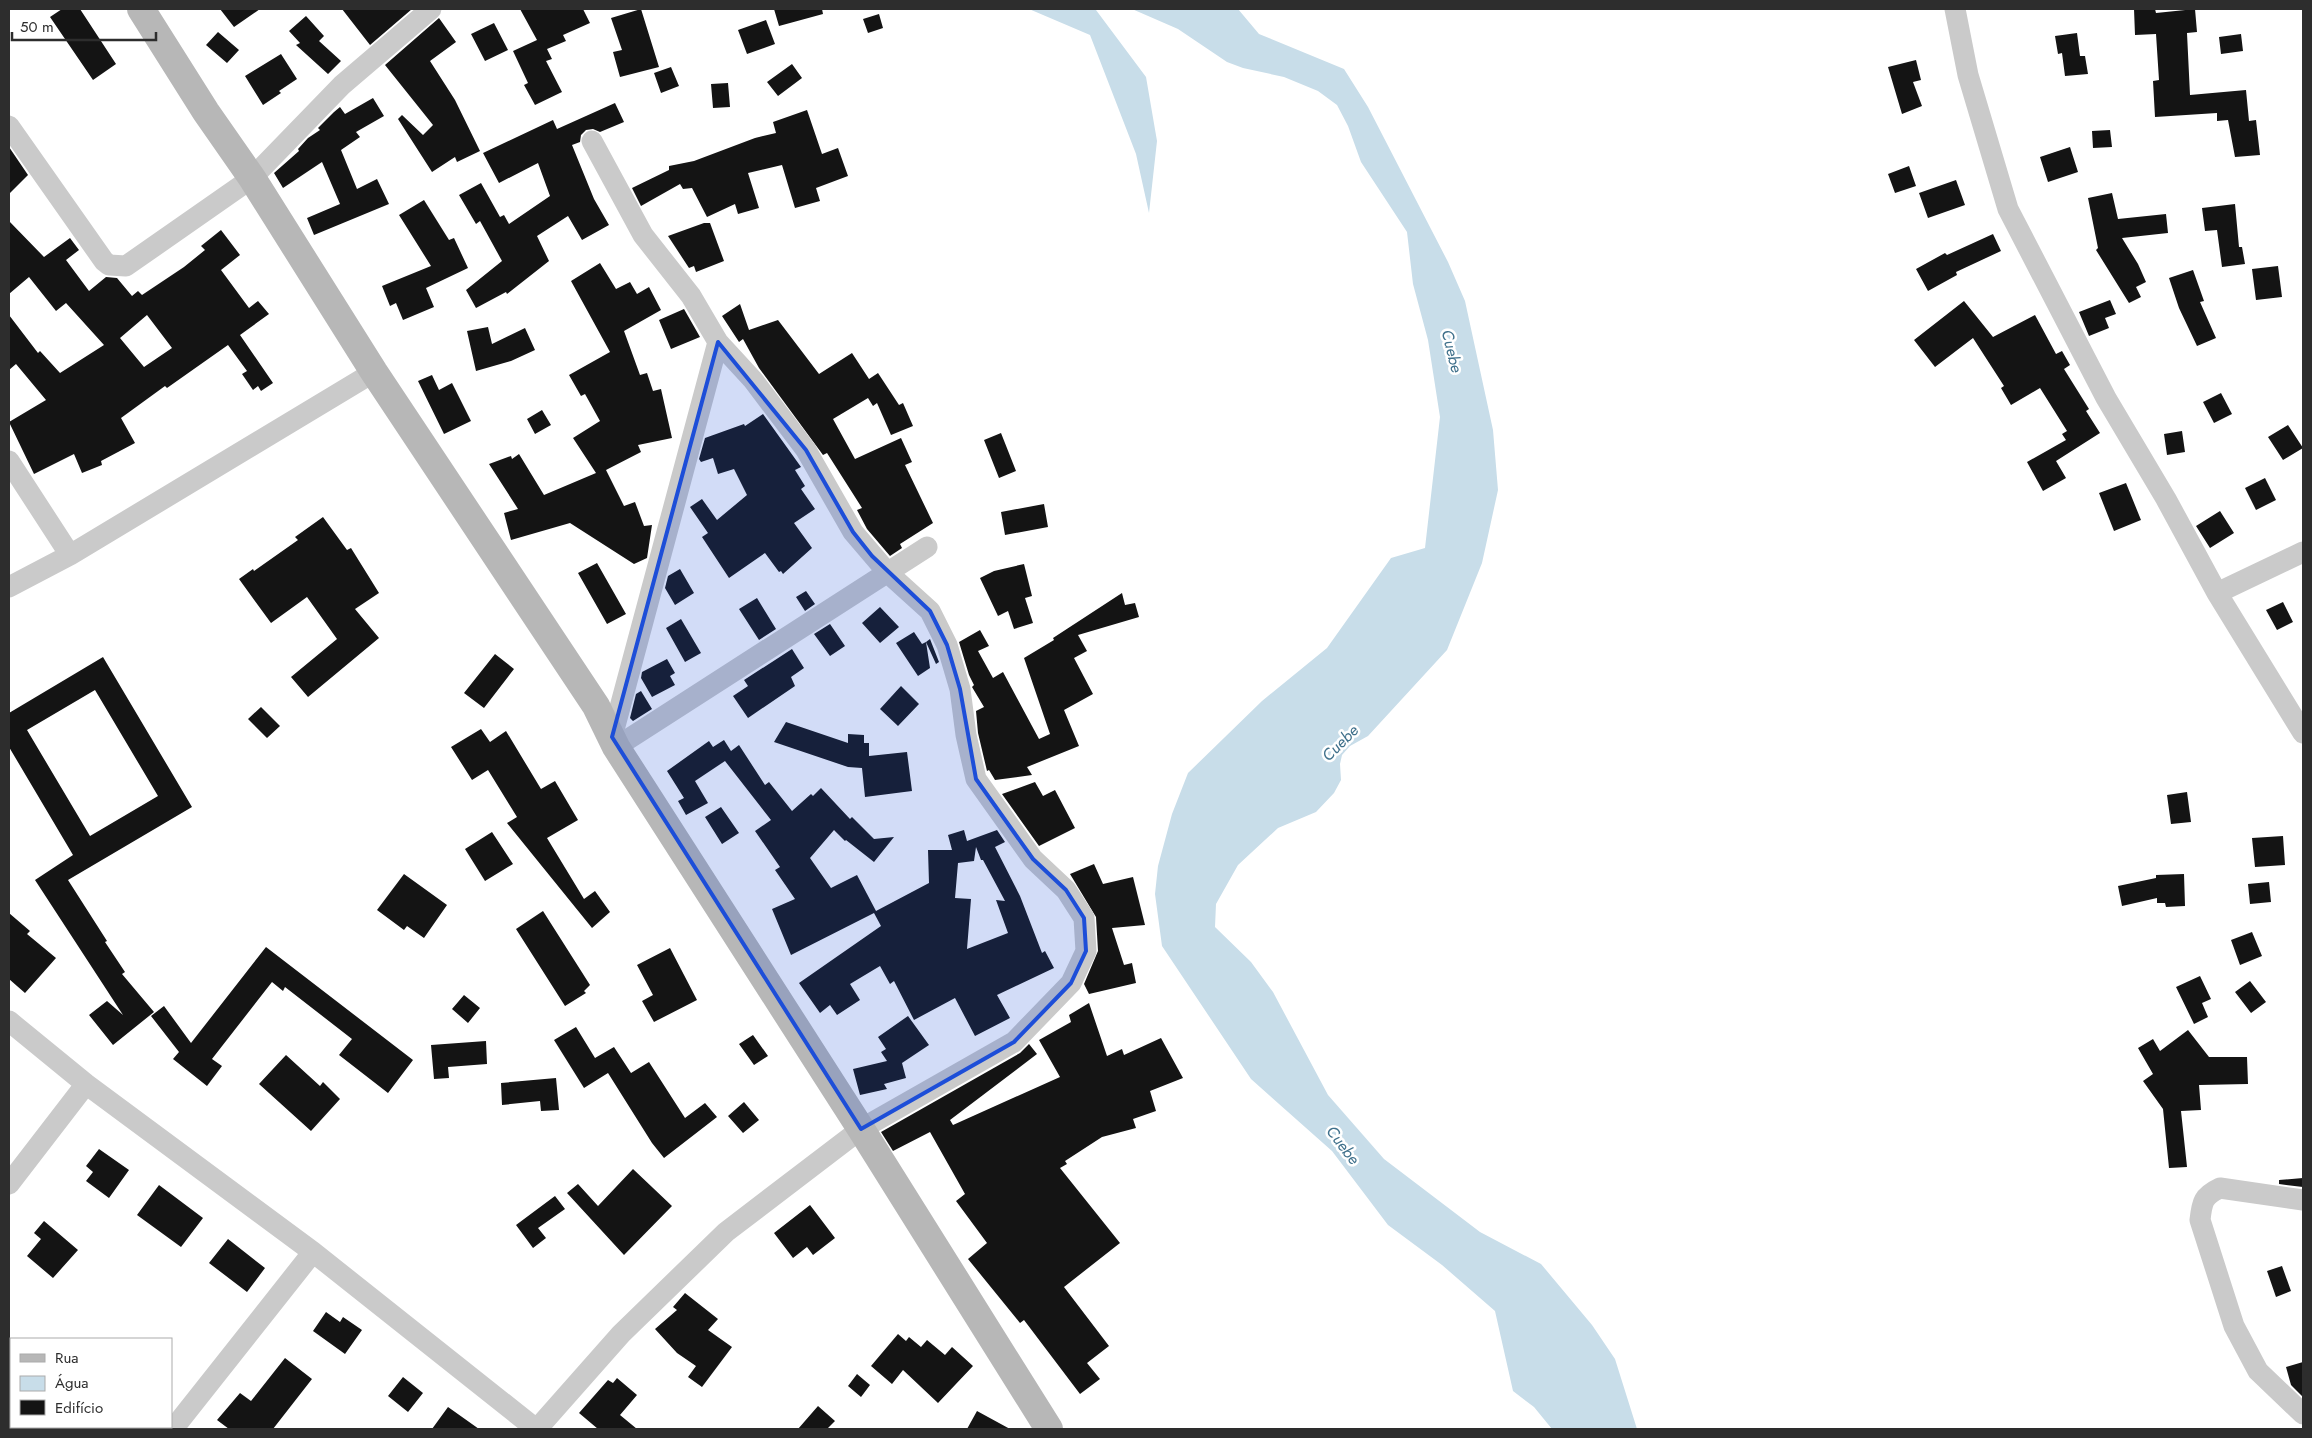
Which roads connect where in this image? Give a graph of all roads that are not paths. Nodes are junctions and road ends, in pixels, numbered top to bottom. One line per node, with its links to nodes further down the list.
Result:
1 (431, 9): 6 (street)
2 (1955, 9): 15 (street)
3 (145, 11): 6 (main road)
4 (9, 126): 6 (street)
5 (592, 141): 7 (street)
6 (252, 178): 8 (main road)
7 (718, 342): 13 (street); 17 (street)
8 (374, 372): 12 (street); 17 (main road)
9 (9, 461): 12 (street)
10 (927, 547): 13 (street)
11 (2303, 552): 15 (street)
12 (70, 555): 14 (street)
13 (888, 573): 17 (street); 20 (street)
14 (9, 587)
15 (2217, 593): 16 (street)
16 (2303, 733)
17 (614, 742): 20 (main road)
18 (9, 1021): 19 (street)
19 (86, 1084): 21 (street); 23 (street)
20 (861, 1129): 26 (street); 27 (main road)
21 (9, 1184)
22 (2303, 1200): 24 (street)
23 (313, 1252): 25 (street); 26 (street)
24 (2303, 1414)
25 (172, 1429)
26 (536, 1429)
27 (1049, 1429)

